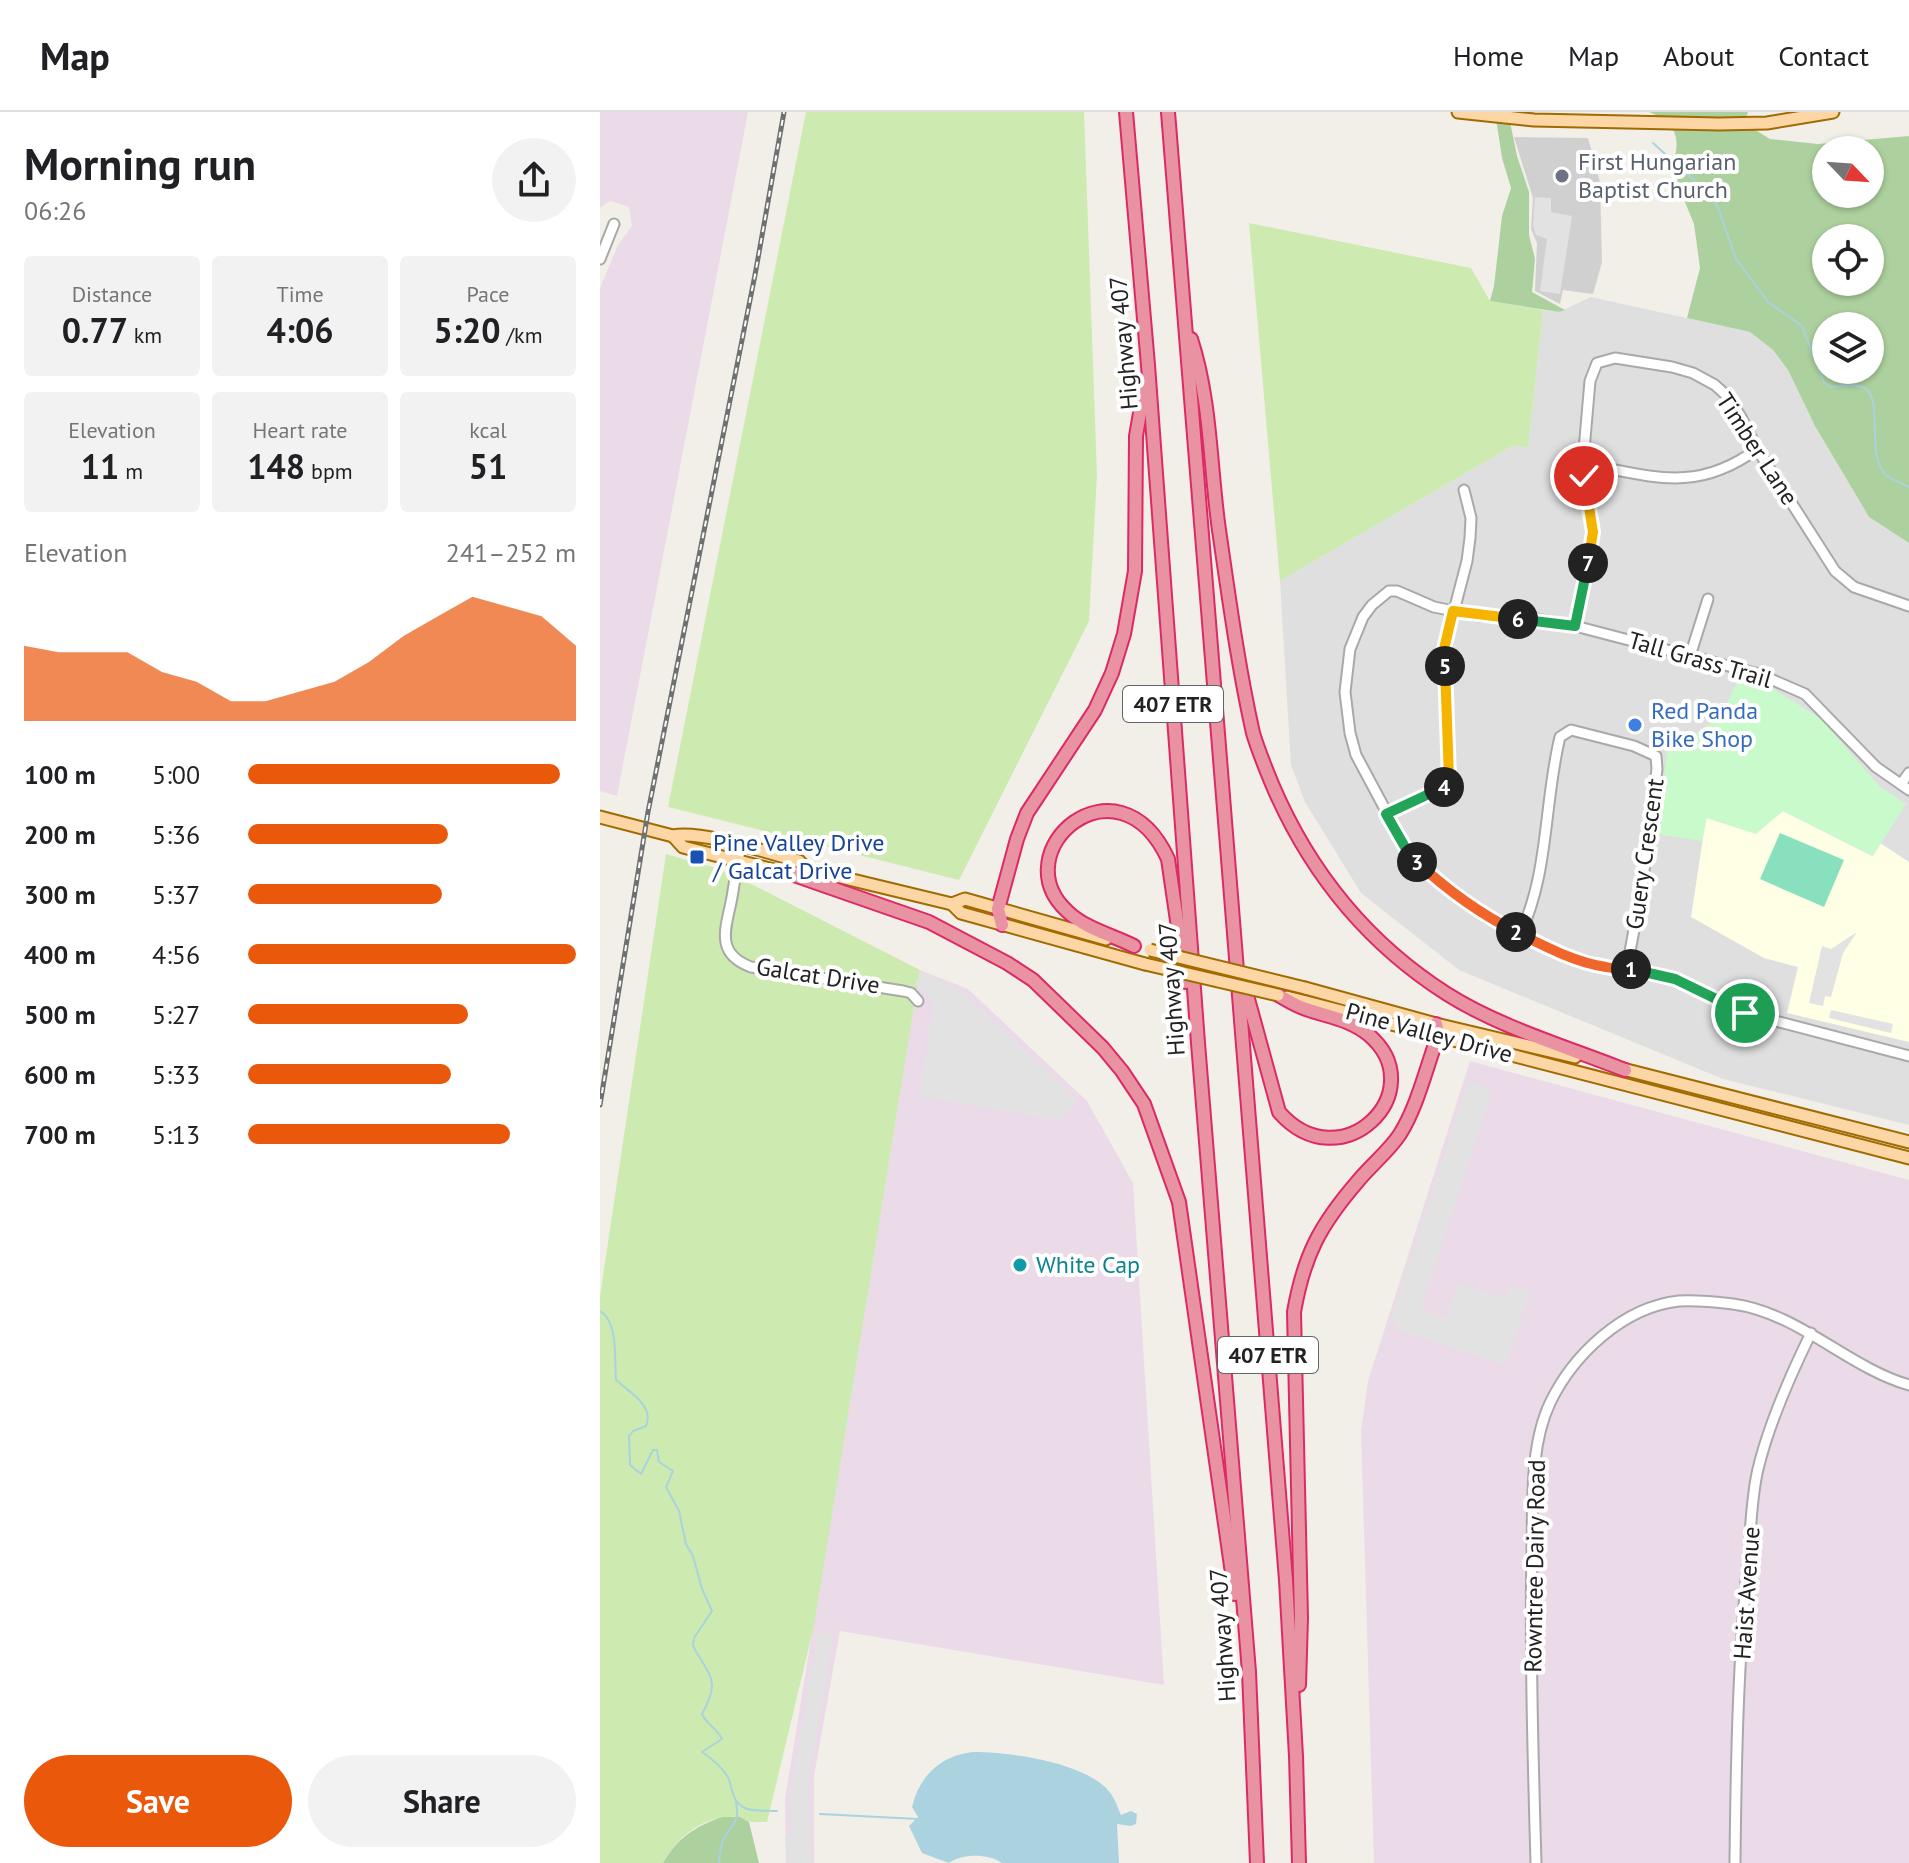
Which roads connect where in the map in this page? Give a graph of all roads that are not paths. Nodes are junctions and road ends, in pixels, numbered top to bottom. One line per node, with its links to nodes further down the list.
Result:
1 (1126, 112): 8 (highway, Highway 407 / 407 ETR)
2 (1168, 112): 7 (highway, 407 ETR)
3 (1458, 112): 4 (main road)
4 (1833, 112)
5 (614, 224): 6 (street)
6 (600, 259)
7 (1184, 316): 31 (highway, 407 ETR); 39 (highway)
8 (1148, 365): 27 (highway); 37 (highway, Highway 407 / 407 ETR)
9 (1757, 449): 10 (street); 10 (street, Timber Lane); 13 (street, Timber Lane)
10 (1584, 464): 15 (street, Timber Lane)
11 (1464, 490): 14 (street)
12 (1708, 599): 16 (street)
13 (1909, 606)
14 (1453, 611): 15 (street, Tall Grass Trail); 19 (street); 19 (street, Tall Grass Trail)
15 (1575, 626): 16 (street, Tall Grass Trail)
16 (1690, 656): 18 (street, Tall Grass Trail)
17 (1909, 773): 18 (street)
18 (1905, 787)
19 (1386, 814): 29 (street)
20 (600, 817): 21 (main road, Pine Valley Drive)
21 (673, 836): 22 (main road, Pine Valley Drive); 23 (main road, Pine Valley Drive)
22 (741, 847): 23 (street, Galcat Drive); 24 (main road, Pine Valley Drive)
23 (738, 860): 25 (main road, Pine Valley Drive); 34 (street, Galcat Drive)
24 (807, 869): 25 (main road); 26 (main road, Pine Valley Drive)
25 (794, 875): 44 (highway)
26 (952, 904): 27 (main road, Pine Valley Drive); 28 (main road, Pine Valley Drive)
27 (998, 909): 28 (highway); 30 (main road, Pine Valley Drive)
28 (1002, 925): 33 (main road, Pine Valley Drive, bridge)
29 (1520, 934): 32 (street); 32 (street, Guery Crescent)
30 (1134, 946): 36 (main road, Pine Valley Drive, bridge); 37 (highway)
31 (1236, 954): 35 (highway); 45 (highway, 407 ETR)
32 (1627, 968): 38 (street)
33 (1278, 995): 35 (highway)
34 (918, 1001)
35 (1299, 1003): 36 (main road, Pine Valley Drive)
36 (1437, 1030): 39 (main road, Pine Valley Drive); 41 (main road, Pine Valley Drive); 45 (highway)
37 (1198, 1043): 44 (highway, Highway 407 / 407 ETR)
38 (1909, 1056)
39 (1625, 1070): 40 (main road, Pine Valley Drive)
40 (1909, 1142)
41 (1909, 1158)
42 (1811, 1333): 43 (street, Rowntree Dairy Road); 48 (street, Rowntree Dairy Road); 49 (street, Haist Avenue)
43 (1909, 1385)
44 (1249, 1672): 46 (highway, Highway 407 / 407 ETR)
45 (1296, 1756): 47 (highway, 407 ETR)
46 (1257, 1863)
47 (1299, 1863)
48 (1536, 1863)
49 (1735, 1863)

